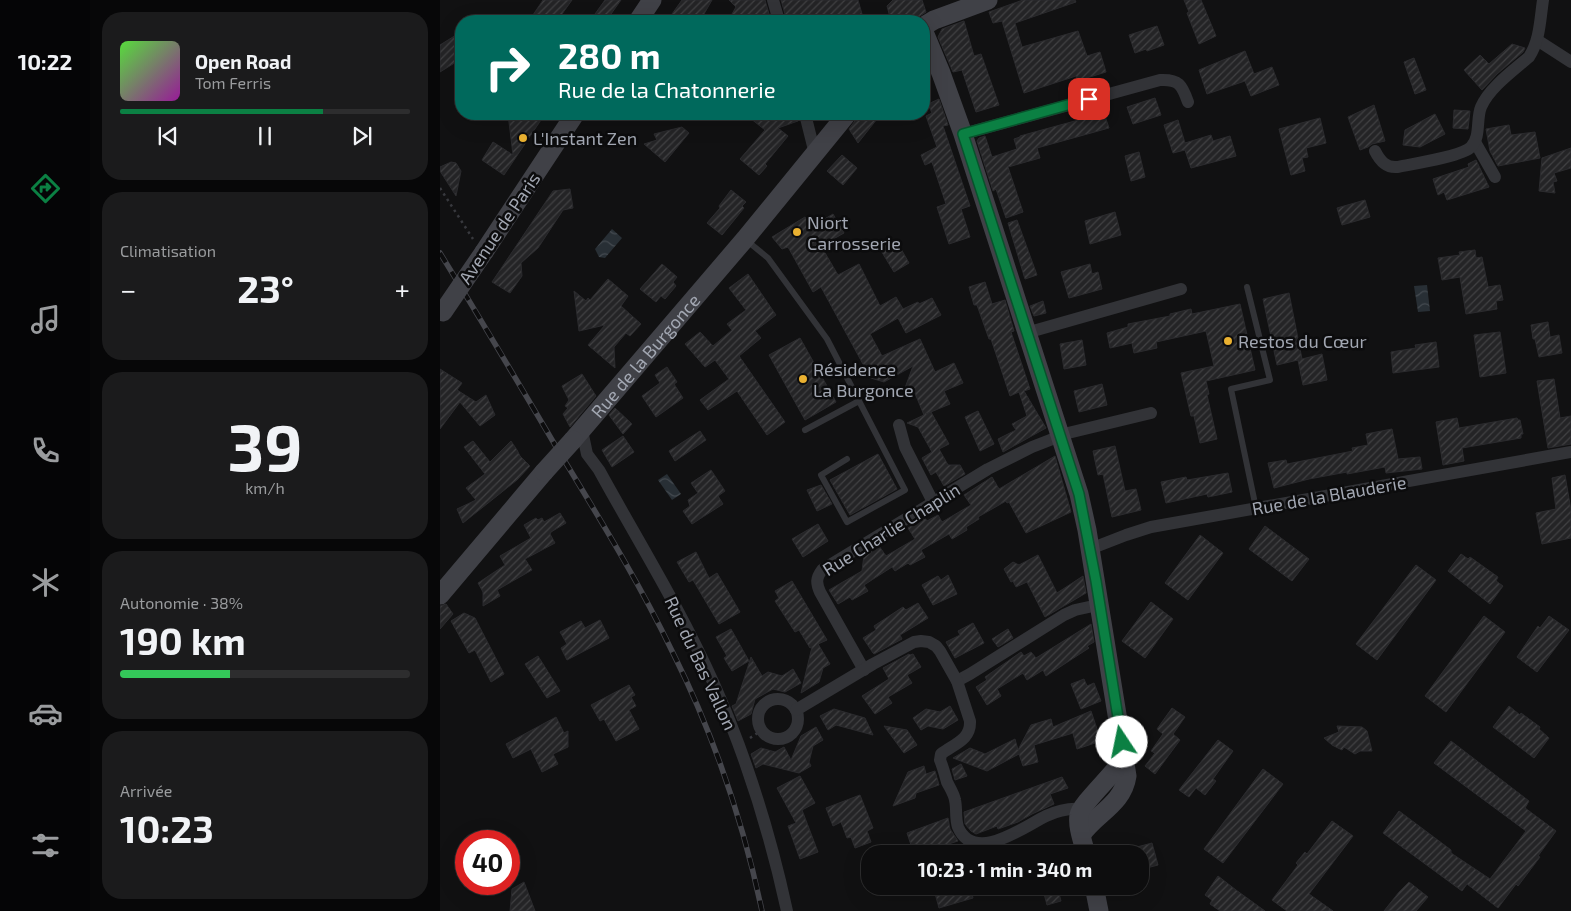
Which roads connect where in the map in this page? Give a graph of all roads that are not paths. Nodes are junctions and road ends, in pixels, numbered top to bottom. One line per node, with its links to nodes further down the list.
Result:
1 (652, 0): 5 (street)
2 (773, 0): 6 (street)
3 (988, 0): 7 (street)
4 (1543, 0): 8 (street)
5 (642, 15)
6 (777, 15)
7 (930, 22)
8 (1537, 40): 10 (street); 16 (street)
9 (930, 46): 15 (street)
10 (1571, 62)
11 (1188, 102): 15 (street)
12 (571, 120): 23 (street, Avenue de Paris, bridge)
13 (806, 120): 18 (street)
14 (842, 120): 18 (street, Rue de la Burgonce)
15 (963, 134): 24 (street)
16 (1474, 142): 17 (street); 19 (street)
17 (1375, 151)
18 (815, 154): 20 (street, Rue de la Burgonce)
19 (1495, 177)
20 (745, 239): 25 (lane); 29 (street, Rue de la Burgonce)
21 (1247, 287): 34 (lane)
22 (1181, 289): 24 (street)
23 (442, 315)
24 (1026, 332): 30 (street)
25 (859, 401): 28 (lane); 32 (lane)
26 (1152, 413): 30 (street, Rue Charlie Chaplin)
27 (899, 425): 33 (street)
28 (805, 430)
29 (577, 435): 36 (street, Rue de la Burgonce, bridge); 46 (street, Rue du Bas Vallon)
30 (1060, 436): 33 (street, Rue Charlie Chaplin); 35 (street)
31 (1571, 452): 34 (street, Rue de la Blauderie)
32 (847, 459)
33 (933, 502): 38 (street, Rue Charlie Chaplin)
34 (1256, 508): 35 (street, Rue de la Blauderie)
35 (1090, 549): 37 (street)
36 (440, 595)
37 (1098, 605): 39 (street); 41 (street)
38 (864, 670): 39 (street); 40 (street)
39 (957, 681): 42 (street)
40 (796, 710)
41 (1125, 757): 42 (street); 43 (street)
42 (1080, 809): 43 (street)
43 (1082, 834): 44 (street)
44 (1084, 845)
45 (1096, 895): 47 (street)
46 (786, 911)
47 (1099, 911)

